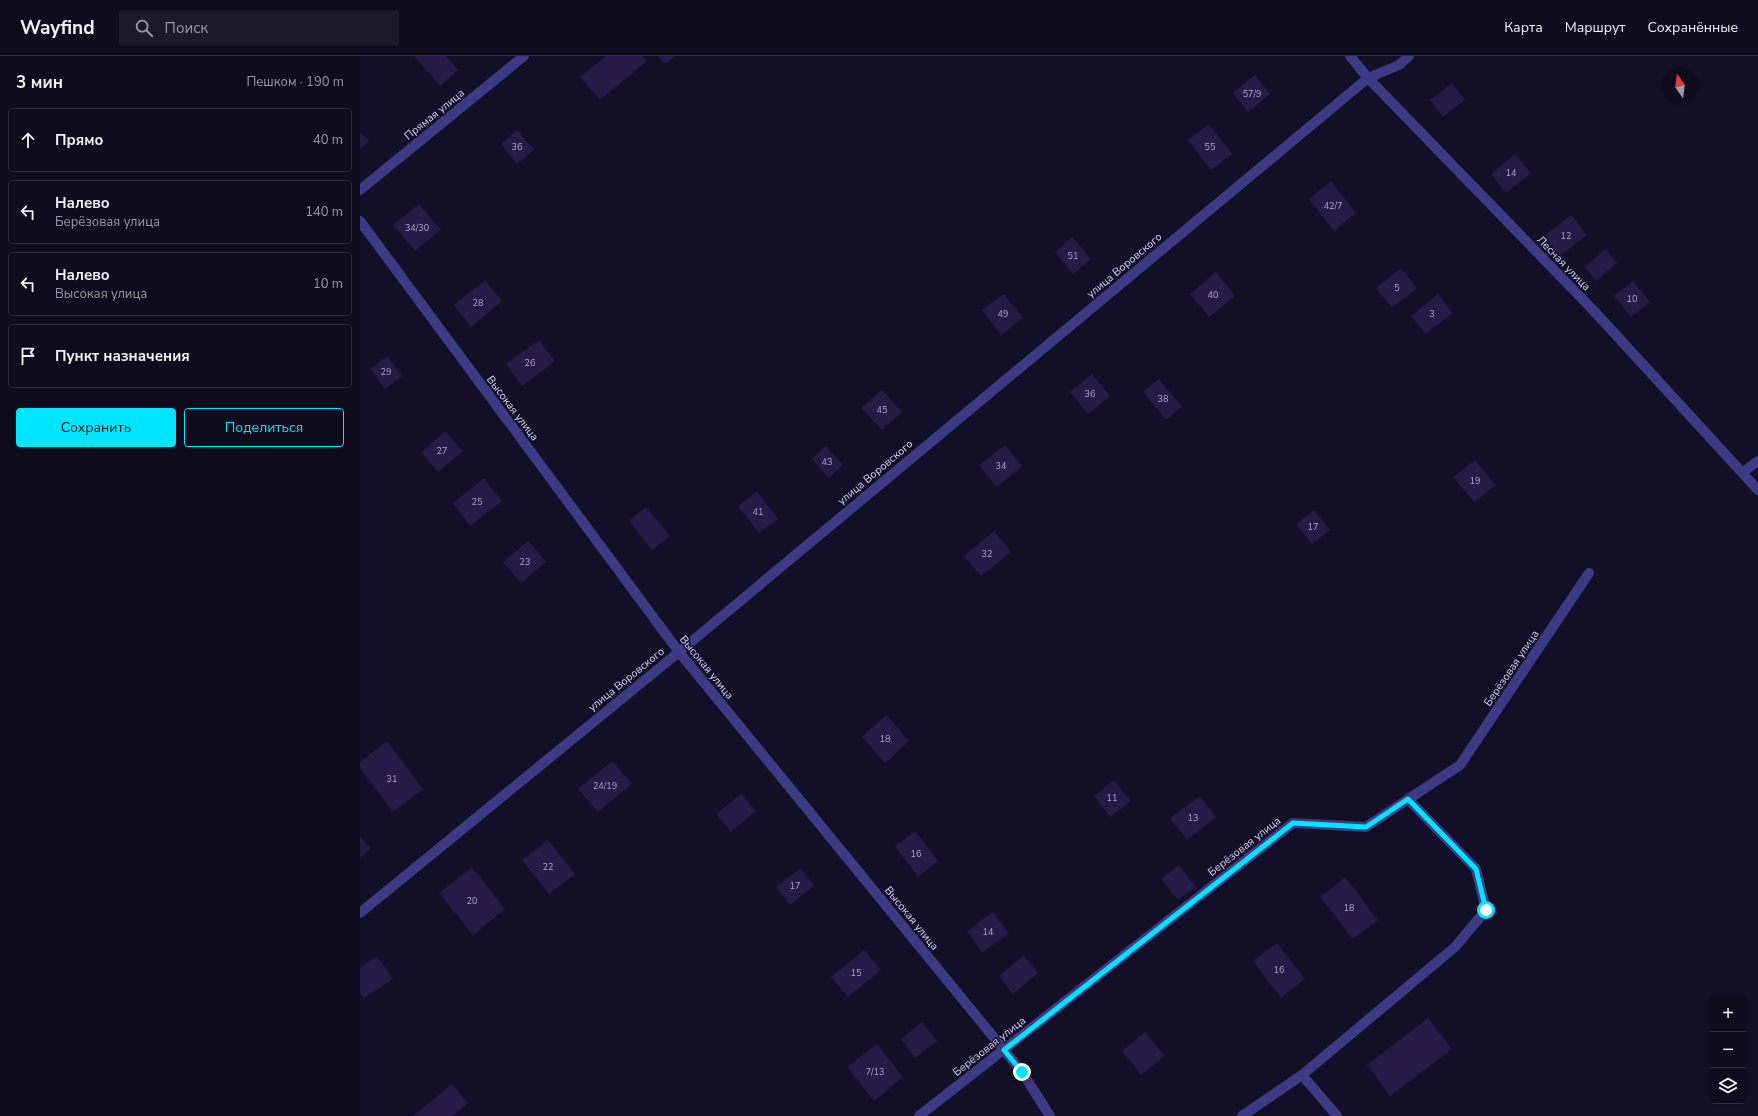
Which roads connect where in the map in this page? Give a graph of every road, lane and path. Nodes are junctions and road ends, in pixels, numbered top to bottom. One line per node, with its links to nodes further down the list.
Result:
1 (524, 56): 5 (street, Прямая улица)
2 (1350, 56): 4 (street, Лесная улица)
3 (1410, 56): 4 (street, улица Воровского)
4 (1368, 78): 8 (street, Лесная улица); 11 (street, улица Воровского)
5 (360, 190)
6 (360, 221): 11 (street, Высокая улица)
7 (1758, 461): 8 (street)
8 (1743, 472): 9 (street, Лесная улица)
9 (1758, 490)
10 (1589, 573): 12 (street, Берёзовая улица)
11 (679, 652): 13 (street, улица Воровского); 14 (street, Высокая улица)
12 (1408, 799): 14 (street, Берёзовая улица); 15 (street)
13 (360, 913)
14 (1004, 1050): 16 (street, Берёзовая улица); 17 (street, Высокая улица)
15 (1302, 1076): 18 (street); 19 (street)
16 (919, 1116)
17 (1050, 1116)
18 (1242, 1116)
19 (1337, 1116)

